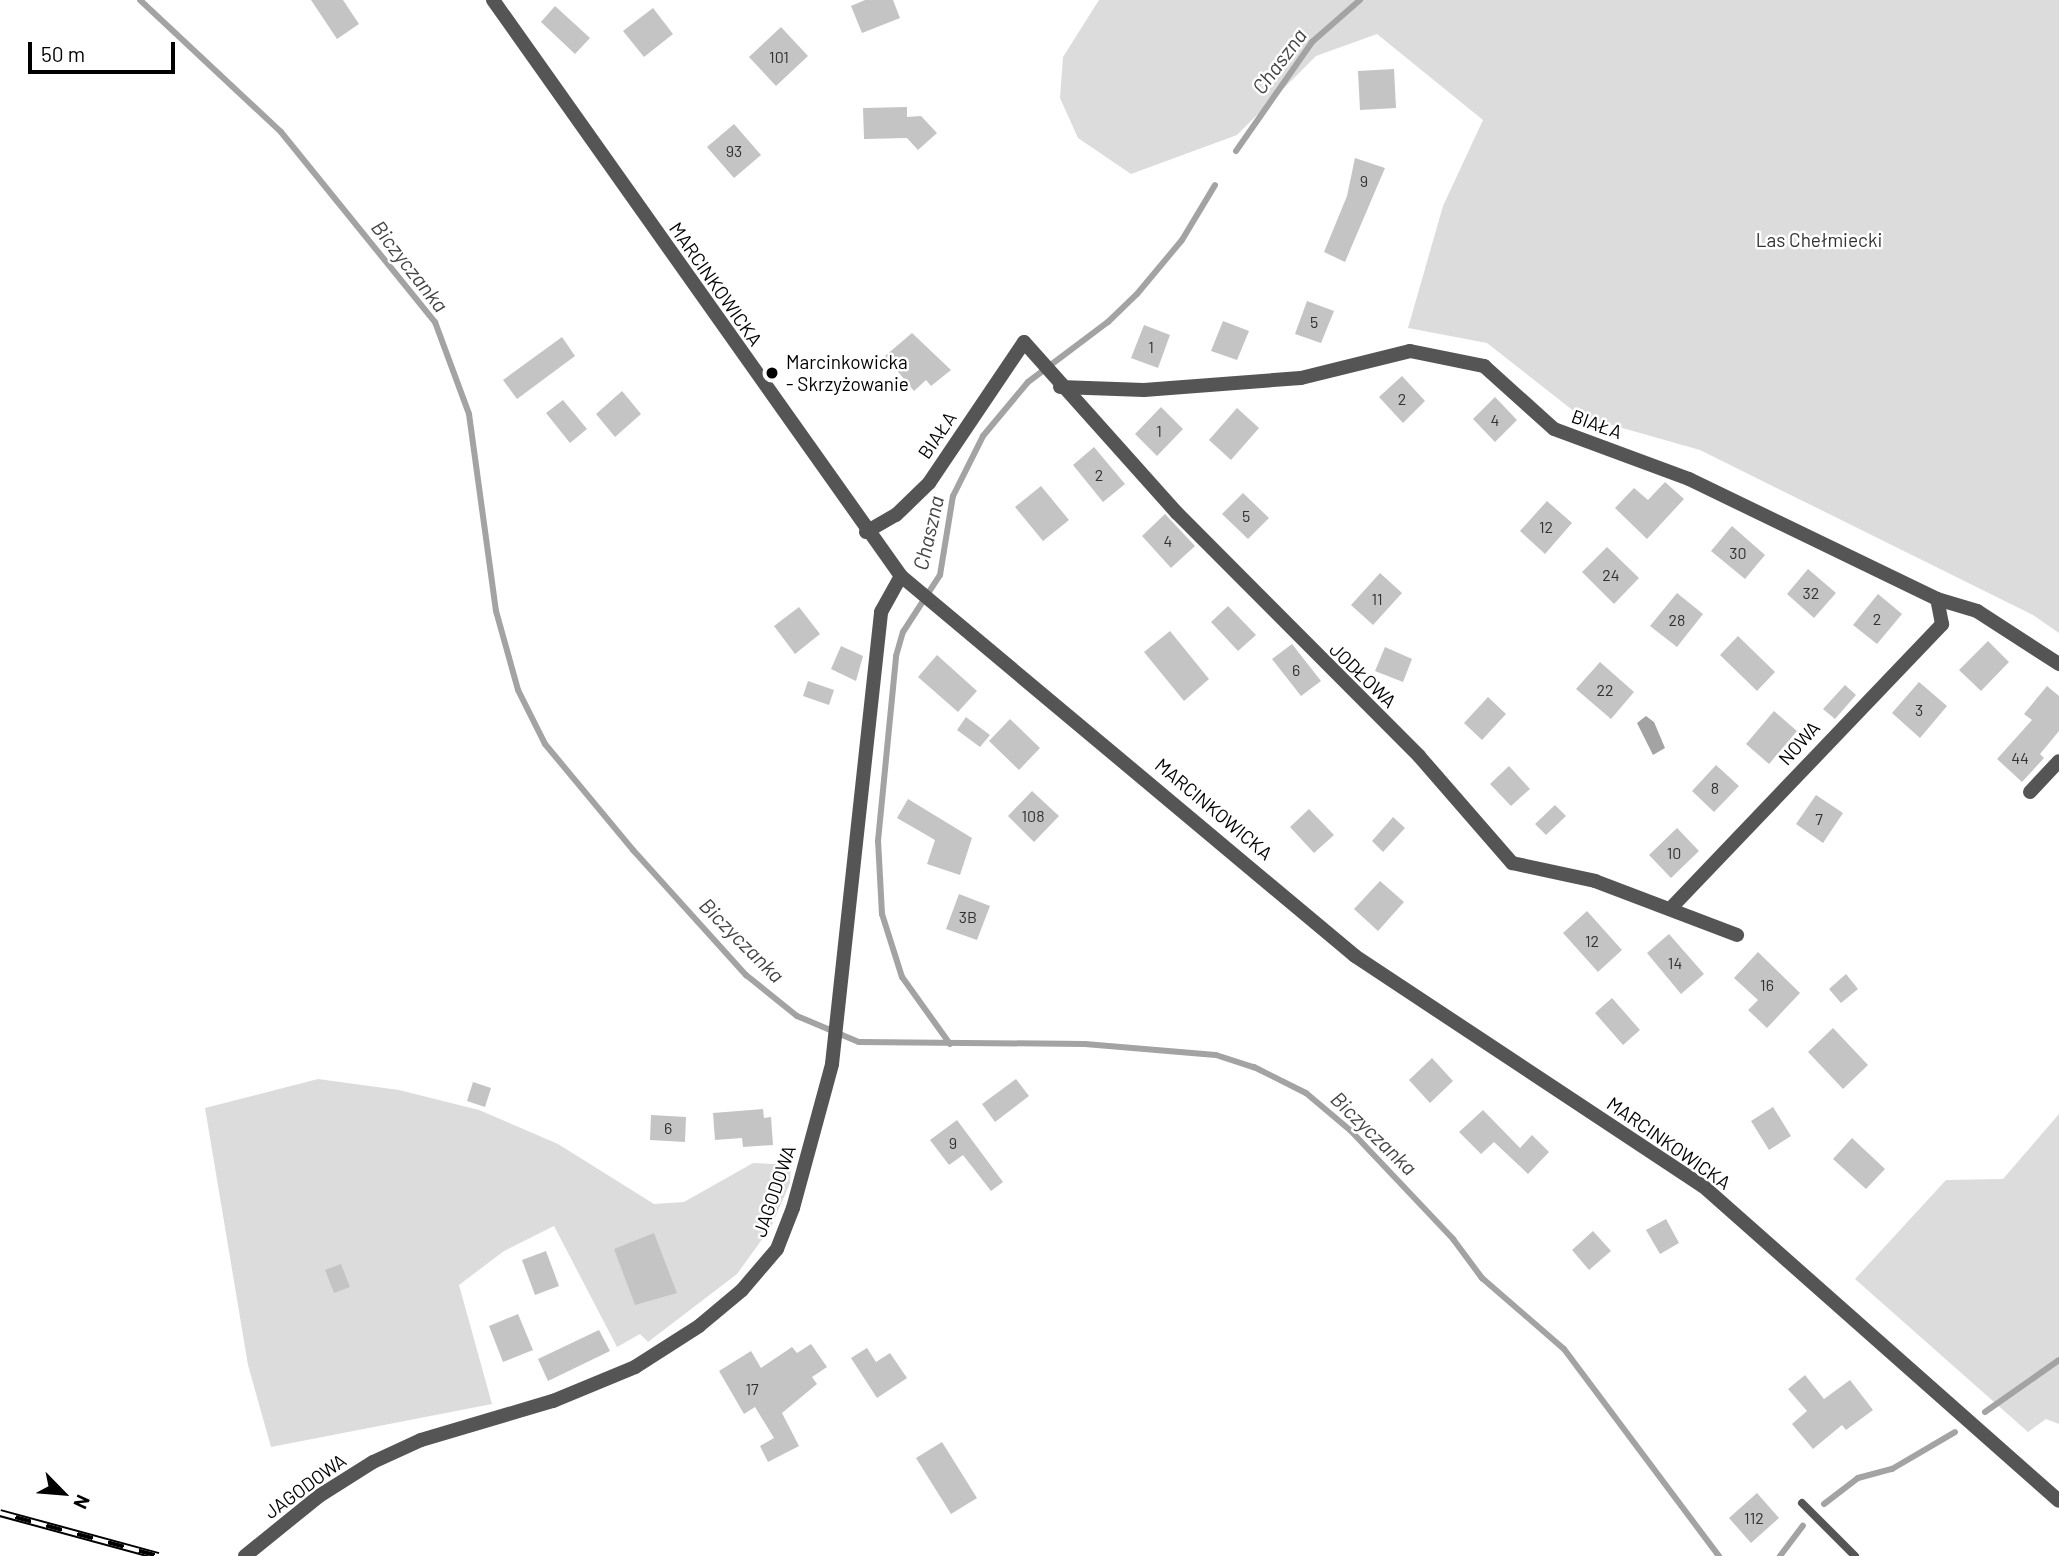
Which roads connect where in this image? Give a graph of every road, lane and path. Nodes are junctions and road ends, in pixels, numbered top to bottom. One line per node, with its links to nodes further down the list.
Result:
1 (493, 0): 4 (street, MARCINKOWICKA)
2 (1024, 342): 3 (street, JODŁOWA); 4 (street, BIAŁA)
3 (1060, 387): 6 (street, BIAŁA); 10 (street, JODŁOWA)
4 (866, 532): 5 (street, MARCINKOWICKA)
5 (901, 576): 12 (street, MARCINKOWICKA); 14 (street, JAGODOWA)
6 (1937, 599): 7 (street, BIAŁA); 10 (street, NOWA)
7 (2059, 664)
8 (2059, 761): 9 (street)
9 (2030, 792)
10 (1670, 909): 11 (street, JODŁOWA)
11 (1737, 935)
12 (2059, 1501)
13 (1802, 1503): 15 (lane)
14 (245, 1556)
15 (1855, 1556)

